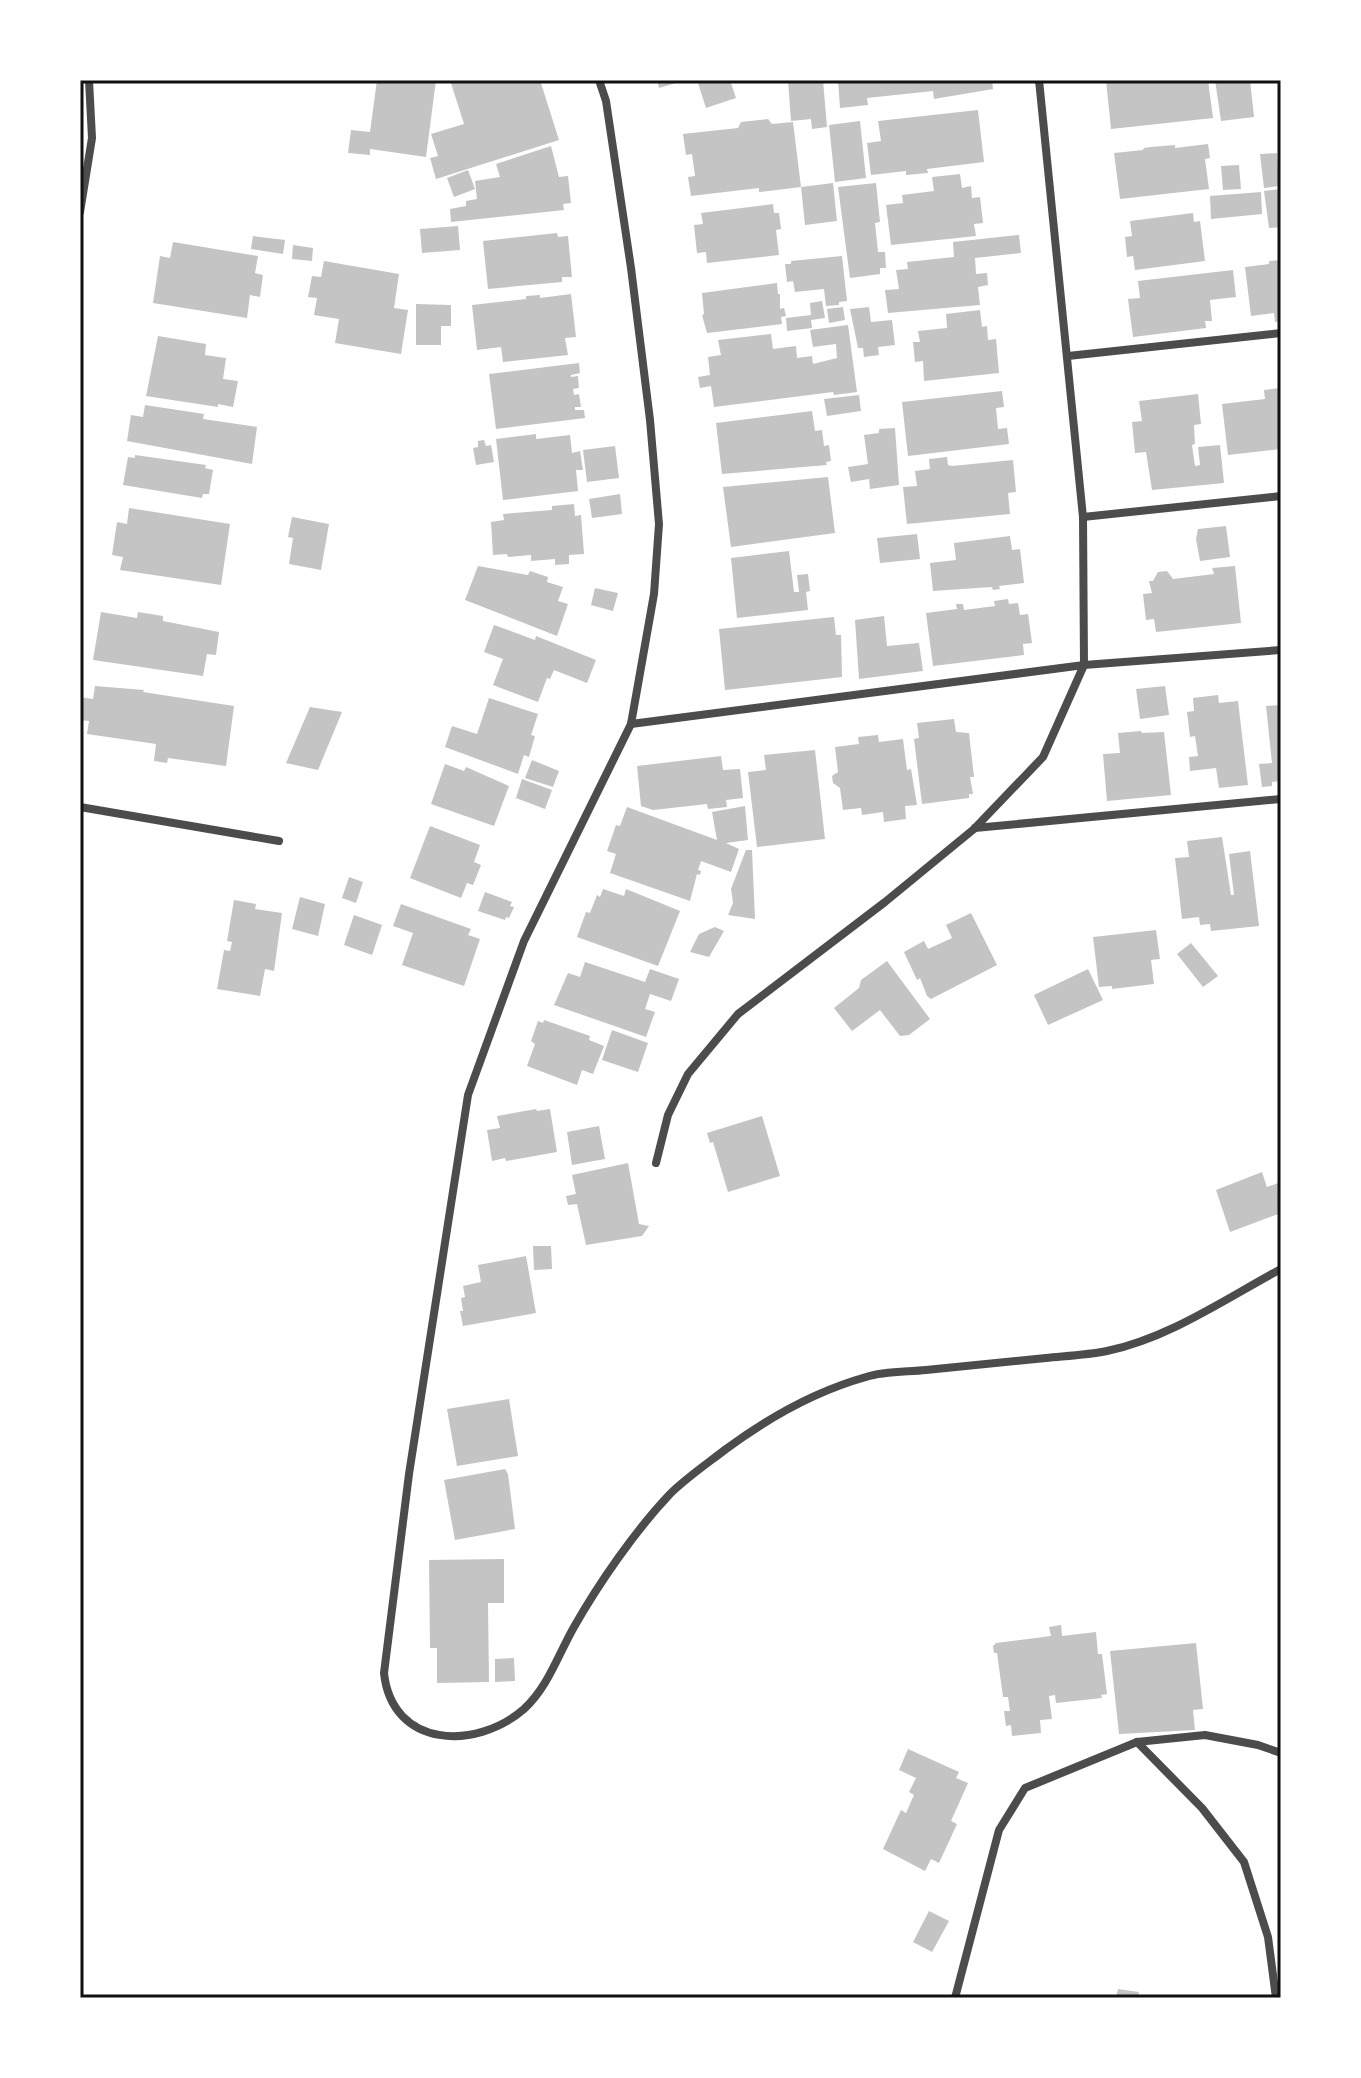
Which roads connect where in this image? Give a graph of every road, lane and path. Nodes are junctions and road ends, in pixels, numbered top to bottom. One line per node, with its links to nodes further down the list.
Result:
1 (89, 80): 4 (street)
2 (599, 80): 11 (street)
3 (1039, 80): 6 (street)
4 (80, 212)
5 (1281, 333): 6 (street)
6 (1068, 356): 8 (street)
7 (1281, 496): 8 (street)
8 (1083, 517): 10 (street)
9 (1281, 650): 10 (street)
10 (1084, 665): 11 (street); 14 (street)
11 (631, 724): 17 (street)
12 (1281, 799): 14 (street)
13 (80, 807): 15 (street)
14 (974, 829): 16 (street)
15 (279, 841)
16 (656, 1163)
17 (1281, 1269)
18 (1137, 1742): 19 (street); 20 (street); 21 (street)
19 (1281, 1753)
20 (955, 1998)
21 (1276, 1998)

